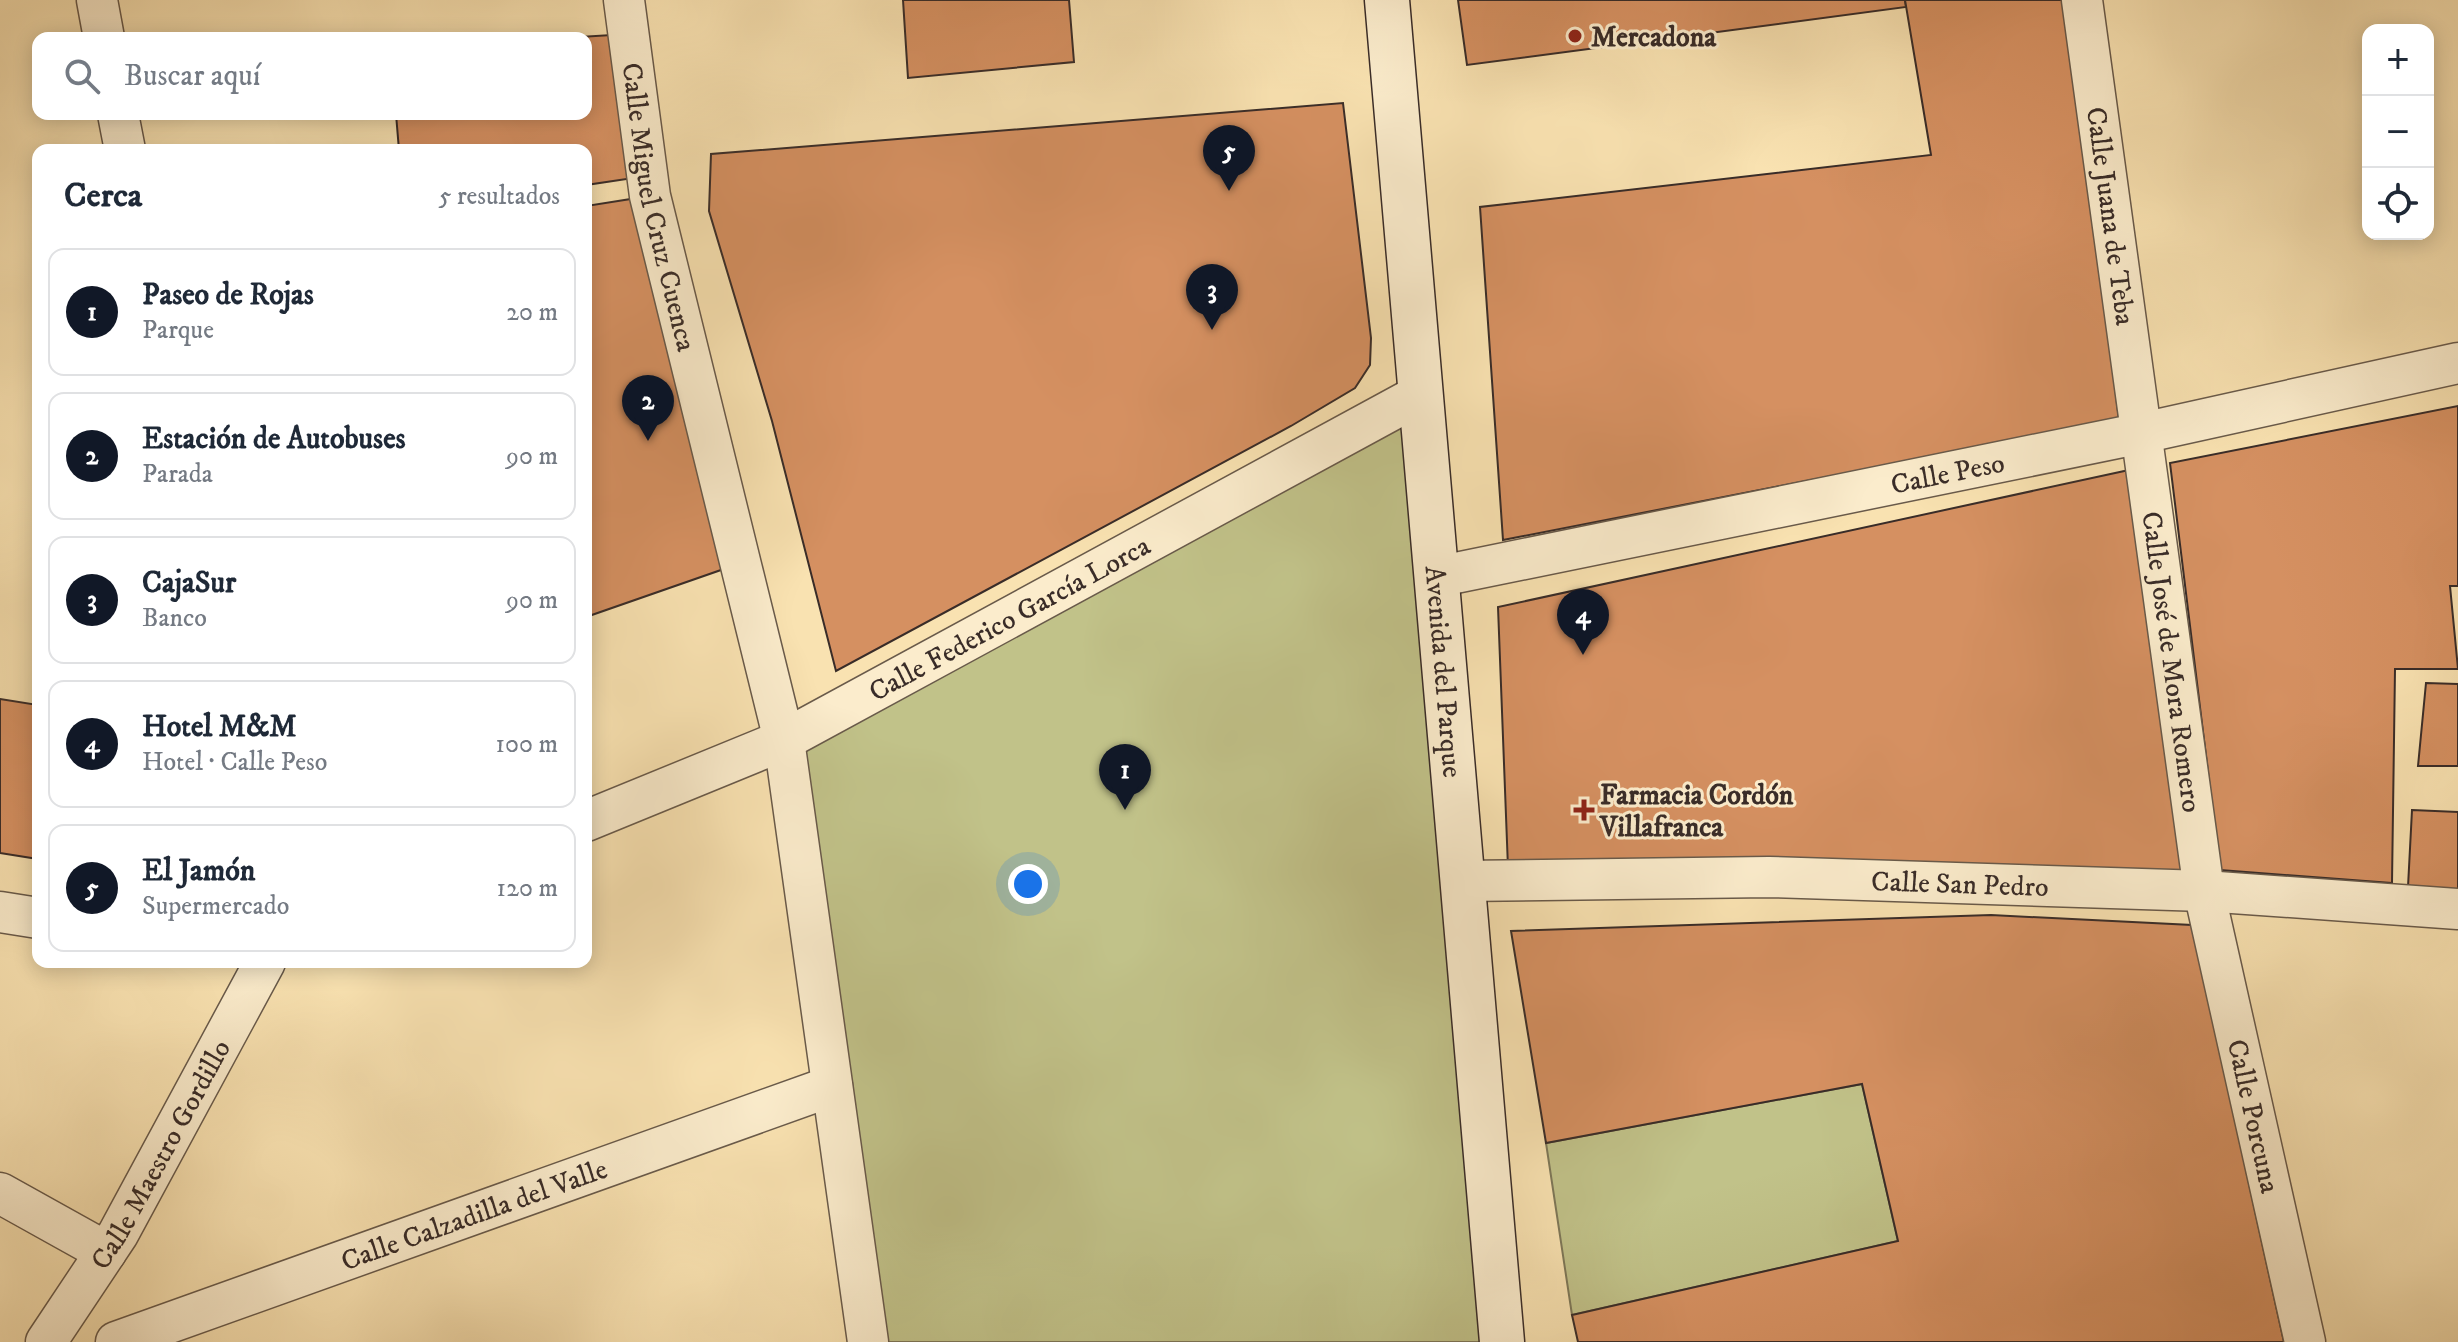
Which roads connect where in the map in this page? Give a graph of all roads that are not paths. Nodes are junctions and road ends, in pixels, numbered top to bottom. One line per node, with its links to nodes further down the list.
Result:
1 (97, 0): 5 (street)
2 (624, 0): 12 (street, Calle Miguel Cruz Cuenca)
3 (1387, 0): 9 (street, Avenida del Parque)
4 (2082, 0): 10 (street, Calle Juana de Teba)
5 (103, 32)
6 (119, 120): 7 (street)
7 (124, 144)
8 (2458, 363): 10 (street, Calle Peso)
9 (1421, 394): 11 (street, Avenida del Parque); 12 (street, Calle Federico García Lorca)
10 (2142, 433): 11 (street, Calle Peso); 15 (street, Calle José de Mora Romero)
11 (1436, 577): 14 (street, Avenida del Parque)
12 (784, 740): 13 (street, Calle Federico García Lorca); 20 (street, Calle Miguel Cruz Cuenca)
13 (592, 819)
14 (1462, 881): 15 (street, Calle San Pedro); 26 (street, Avenida del Parque)
15 (2204, 891): 16 (street, Calle San Pedro); 27 (street, Calle Porcuna)
16 (2458, 909)
17 (0, 912): 18 (street)
18 (32, 917)
19 (262, 968): 22 (street, Calle Maestro Gordillo)
20 (832, 1086): 24 (street, Calle Calzadilla del Valle); 25 (street, Calle Miguel Cruz Cuenca)
21 (0, 1193): 22 (street)
22 (106, 1252): 23 (street, Calle Maestro Gordillo)
23 (46, 1342)
24 (116, 1342)
25 (868, 1342)
26 (1502, 1342)
27 (2305, 1342)

